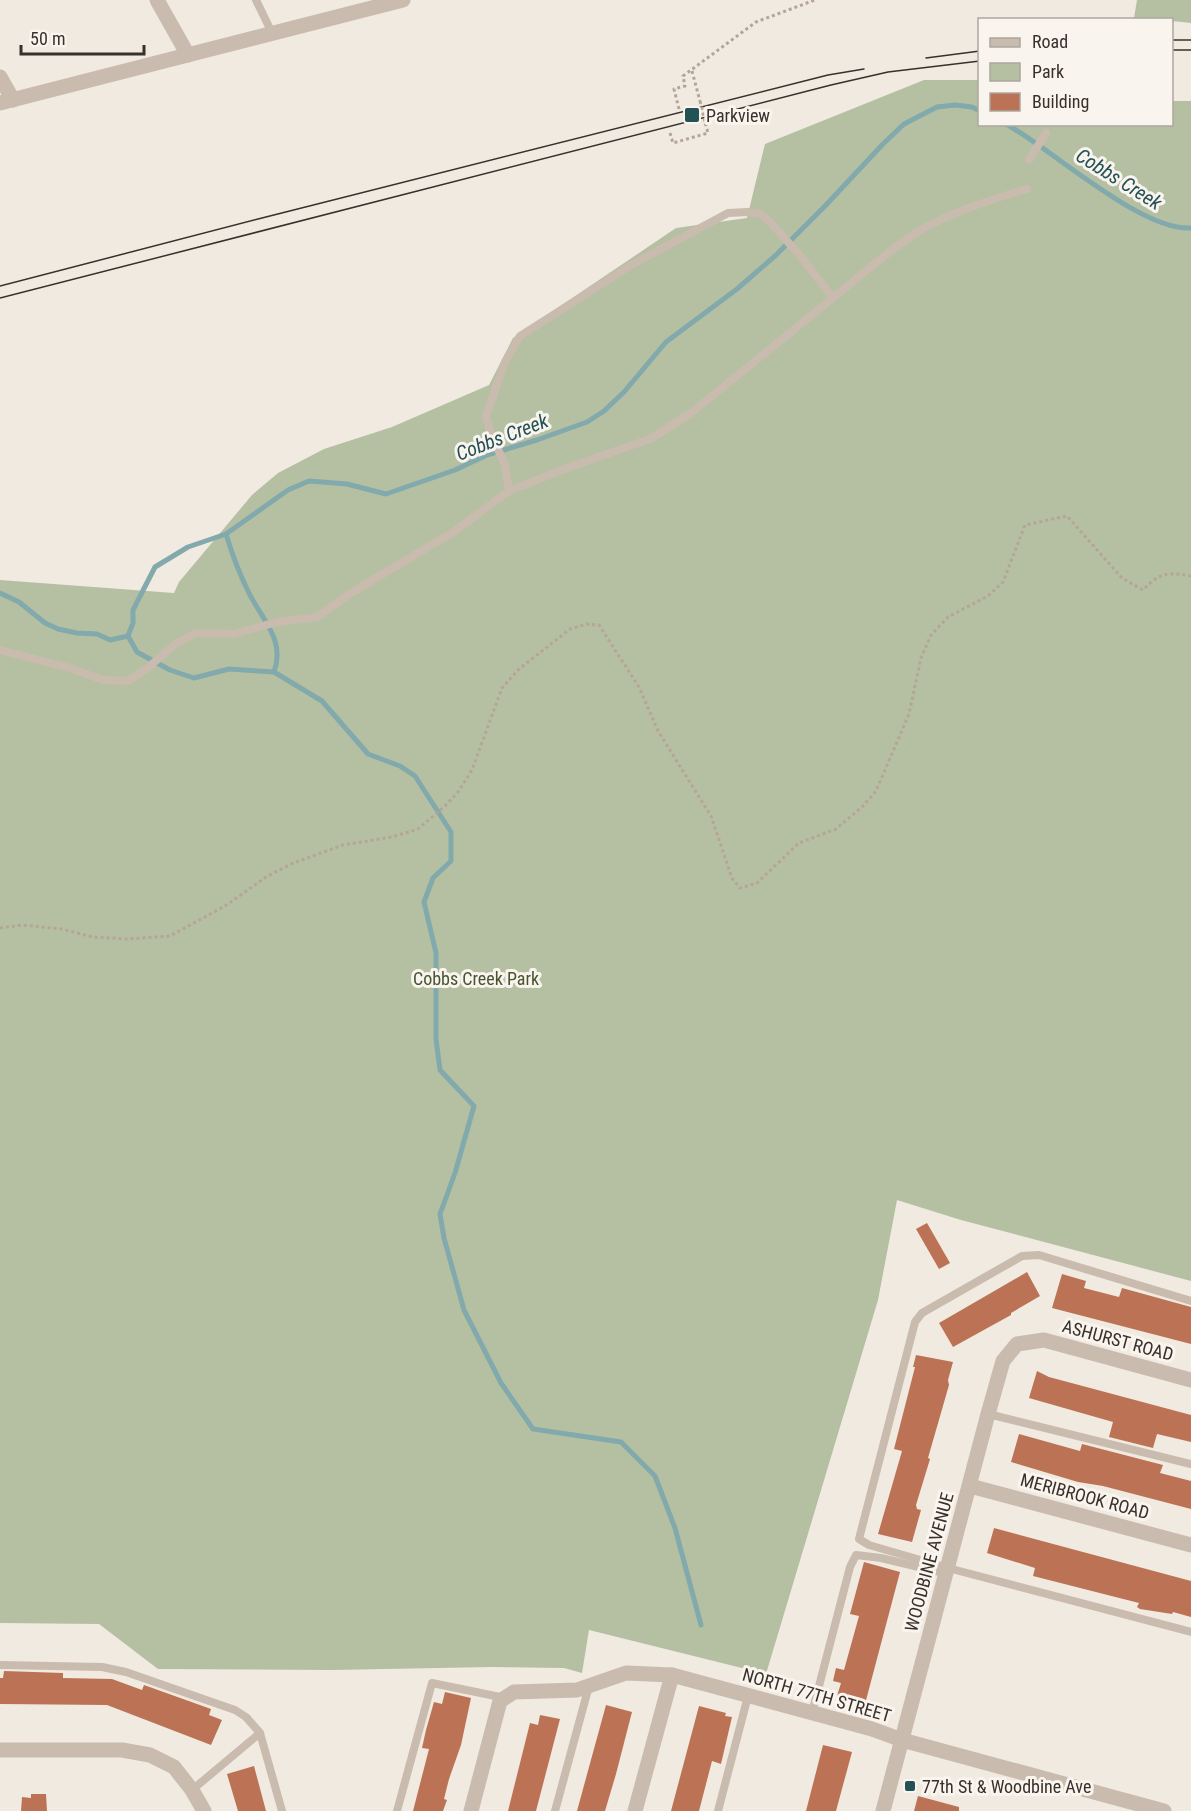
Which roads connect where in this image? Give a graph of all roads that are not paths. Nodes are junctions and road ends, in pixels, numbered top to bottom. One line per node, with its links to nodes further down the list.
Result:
1 (157, 0): 6 (street)
2 (256, 0): 5 (lane)
3 (403, 0): 4 (street)
4 (348, 7): 5 (street)
5 (272, 33): 6 (street)
6 (188, 55): 8 (street)
7 (0, 77): 8 (street)
8 (6, 101)
9 (1046, 133): 10 (lane)
10 (1029, 160)
11 (1027, 189): 12 (lane)
12 (833, 298): 13 (lane); 13 (lane)
13 (509, 491): 14 (lane)
14 (0, 650)
15 (1191, 1301): 22 (lane)
16 (1035, 1342): 17 (street, ASHURST ROAD); 18 (street, WOODBINE AVENUE)
17 (1191, 1380)
18 (988, 1413): 19 (lane); 20 (street, WOODBINE AVENUE)
19 (1191, 1464)
20 (970, 1486): 21 (street, MERIBROOK ROAD); 22 (street, WOODBINE AVENUE)
21 (1191, 1545)
22 (947, 1571): 23 (lane); 29 (lane); 31 (street, WOODBINE AVENUE)
23 (1191, 1632)
24 (0, 1665): 30 (lane)
25 (672, 1675): 26 (street, NORTH 77TH STREET); 27 (street, NORTH 77TH STREET); 39 (street)
26 (589, 1686): 28 (street, NORTH 77TH STREET); 38 (lane)
27 (748, 1696): 29 (street, NORTH 77TH STREET); 40 (lane)
28 (505, 1698): 36 (lane); 37 (street)
29 (813, 1713): 31 (street, NORTH 77TH STREET)
30 (260, 1733): 33 (lane); 35 (lane)
31 (902, 1740): 41 (street, WOODBINE AVENUE); 42 (street, NORTH 77TH STREET)
32 (0, 1750): 33 (street)
33 (192, 1790): 34 (street)
34 (204, 1811)
35 (282, 1811)
36 (397, 1811)
37 (471, 1811)
38 (555, 1811)
39 (635, 1811)
40 (718, 1811)
41 (883, 1811)
42 (1164, 1811)

